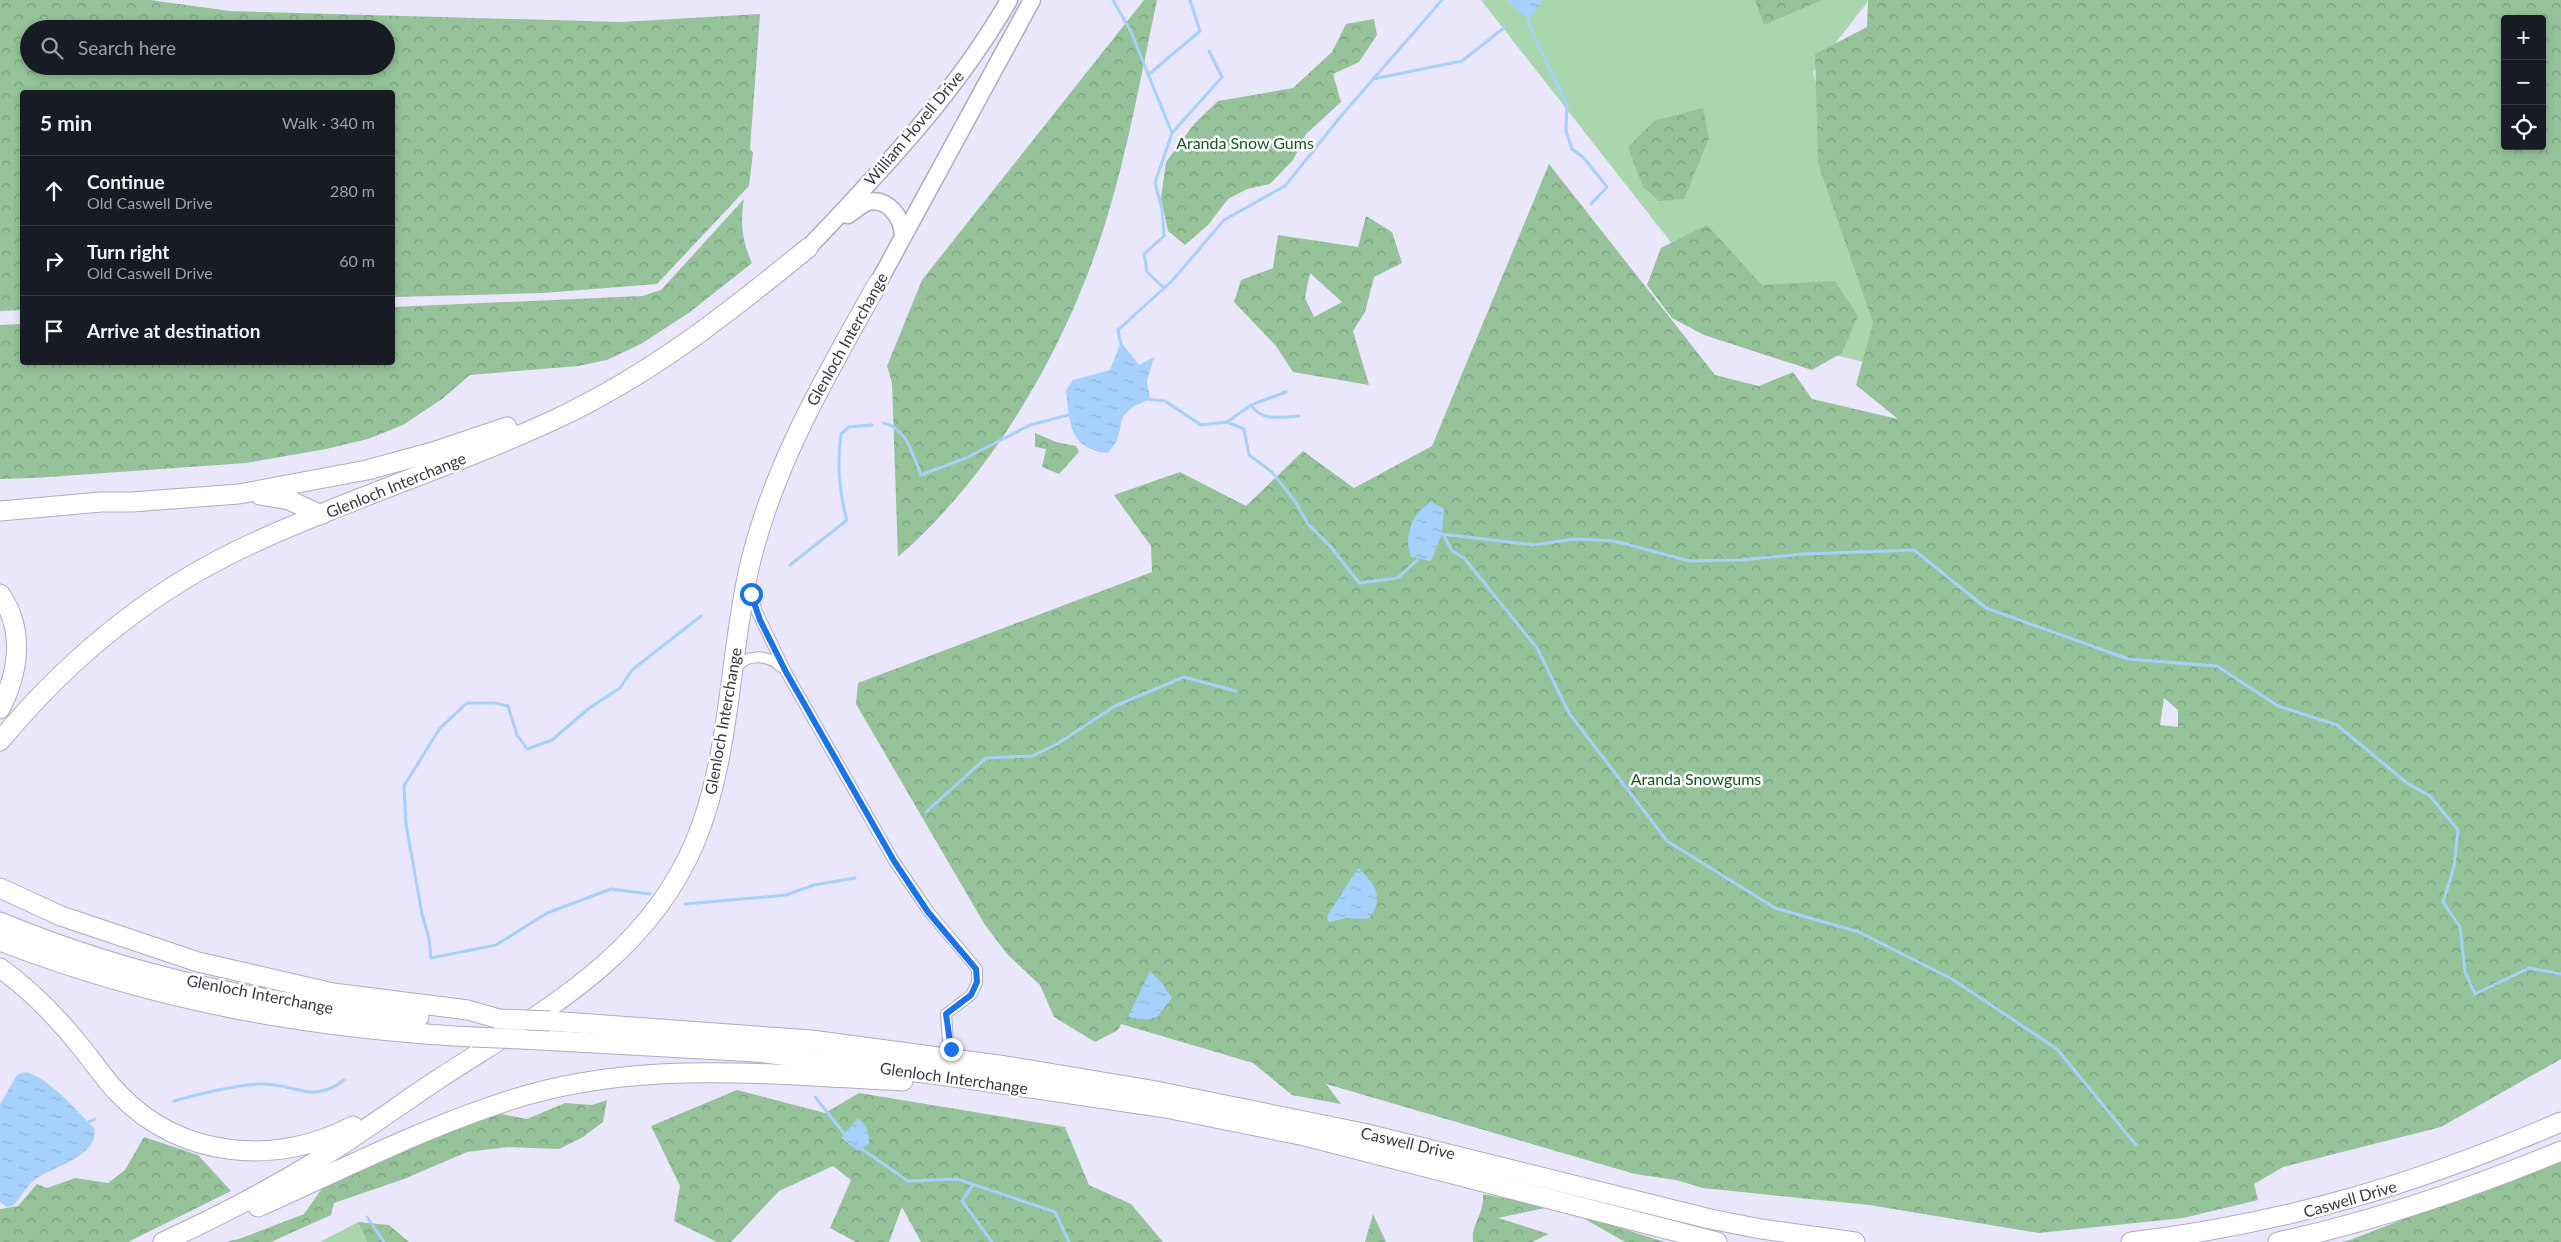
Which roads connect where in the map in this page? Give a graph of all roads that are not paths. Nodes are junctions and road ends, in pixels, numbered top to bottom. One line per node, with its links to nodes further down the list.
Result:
1 (1009, 0): 4 (main road, William Hovell Drive)
2 (1032, 0): 3 (main road, William Hovell Drive)
3 (904, 236): 4 (main road); 5 (main road, Glenloch Interchange)
4 (808, 248): 6 (highway, Glenloch Interchange)
5 (878, 283): 10 (highway, Glenloch Interchange)
6 (703, 333): 7 (highway); 9 (highway, Glenloch Interchange)
7 (239, 494): 8 (highway); 9 (highway)
8 (0, 512)
9 (321, 514): 15 (highway, Glenloch Interchange)
10 (748, 573): 12 (street); 13 (highway, Glenloch Interchange)
11 (0, 594): 14 (highway)
12 (786, 672): 13 (street); 21 (street)
13 (730, 679): 22 (highway, Glenloch Interchange)
14 (0, 709)
15 (0, 741)
16 (0, 888): 20 (highway)
17 (0, 922): 20 (highway, Glenloch Interchange)
18 (0, 941): 23 (highway, Glenloch Interchange, bridge)
19 (0, 968): 22 (highway)
20 (499, 1019): 21 (highway, Glenloch Interchange, bridge)
21 (958, 1060): 30 (highway, Caswell Drive)
22 (427, 1087): 27 (highway, Glenloch Interchange)
23 (1086, 1097): 26 (highway, Glenloch Interchange); 28 (highway)
24 (2561, 1122): 31 (highway, Caswell Drive)
25 (2561, 1151): 32 (highway, Caswell Drive)
26 (1401, 1161): 29 (highway, Caswell Drive)
27 (163, 1242)
28 (174, 1242)
29 (1717, 1242)
30 (1855, 1242)
31 (2130, 1242)
32 (2278, 1242)

